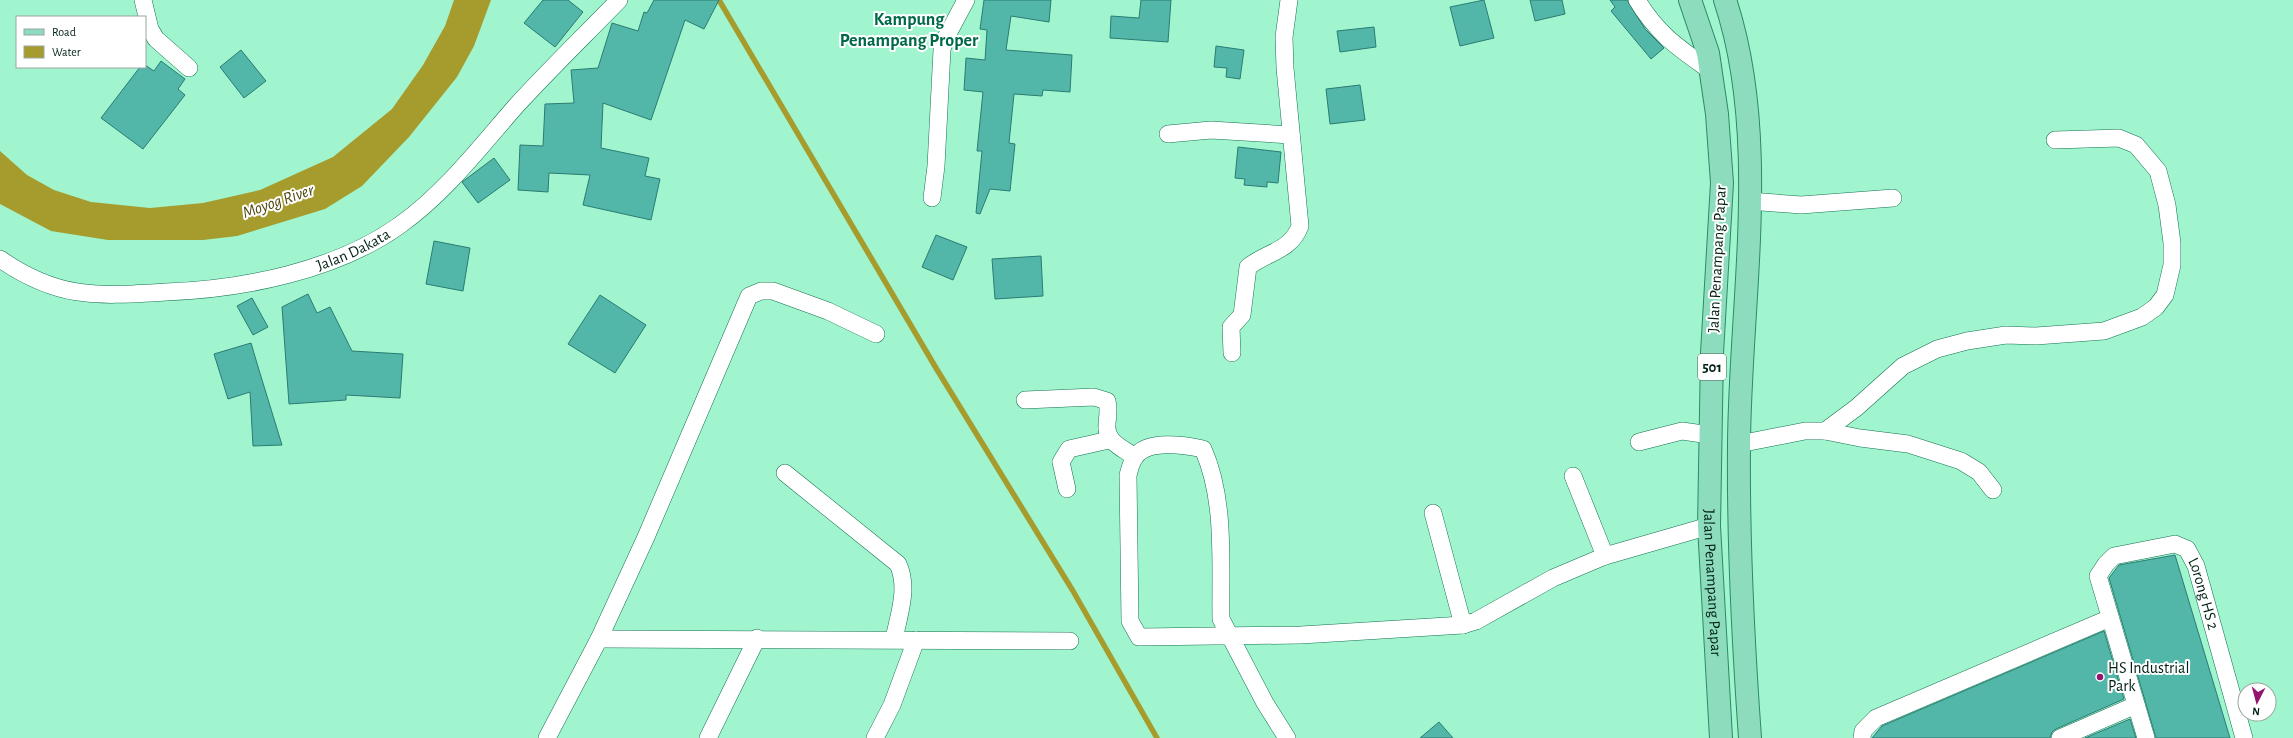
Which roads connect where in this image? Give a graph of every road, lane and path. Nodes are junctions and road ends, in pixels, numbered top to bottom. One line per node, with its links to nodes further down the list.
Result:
1 (143, 0): 8 (street)
2 (619, 0): 16 (street, Jalan Dakata)
3 (966, 0): 13 (street)
4 (1289, 0): 11 (street)
5 (1637, 0): 9 (street)
6 (1690, 0): 9 (main road, Jalan Penampang Papar / 501)
7 (1725, 0): 15 (main road, Jalan Penampang Papar / 501)
8 (189, 68)
9 (1710, 71): 21 (main road, Jalan Penampang Papar / 501)
10 (1168, 134): 11 (street)
11 (1291, 135): 18 (street)
12 (2055, 140): 20 (street)
13 (932, 198)
14 (1893, 198): 15 (street)
15 (1749, 201): 24 (main road, Jalan Penampang Papar / 501)
16 (0, 259)
17 (876, 334): 37 (street)
18 (1232, 353)
19 (1025, 400): 22 (street)
20 (1825, 431): 24 (street); 29 (street)
21 (1710, 435): 23 (street); 31 (main road, Jalan Penampang Papar / 501)
22 (1109, 440): 25 (street); 28 (street)
23 (1639, 442)
24 (1739, 444): 47 (main road, Jalan Penampang Papar / 501)
25 (1135, 457): 35 (street); 35 (street)
26 (785, 473): 38 (street)
27 (1573, 476): 32 (street)
28 (1067, 489)
29 (1993, 490)
30 (1433, 513): 34 (street)
31 (1709, 526): 32 (street); 46 (main road, Jalan Penampang Papar / 501)
32 (1605, 556): 34 (street)
33 (2110, 618): 41 (street, Lorong HS 2); 48 (street); 51 (street, Lorong HS 2)
34 (1463, 625): 35 (street)
35 (1231, 634): 45 (street)
36 (757, 638): 37 (street); 38 (street); 43 (street)
37 (598, 639): 42 (street)
38 (894, 639): 39 (street)
39 (916, 640): 40 (street); 44 (street)
40 (1070, 641)
41 (2136, 706): 49 (street); 50 (street, Lorong HS 2)
42 (547, 738)
43 (708, 738)
44 (875, 738)
45 (1287, 738)
46 (1721, 738)
47 (1750, 738)
48 (1862, 738)
49 (2060, 738)
50 (2146, 738)
51 (2244, 738)

